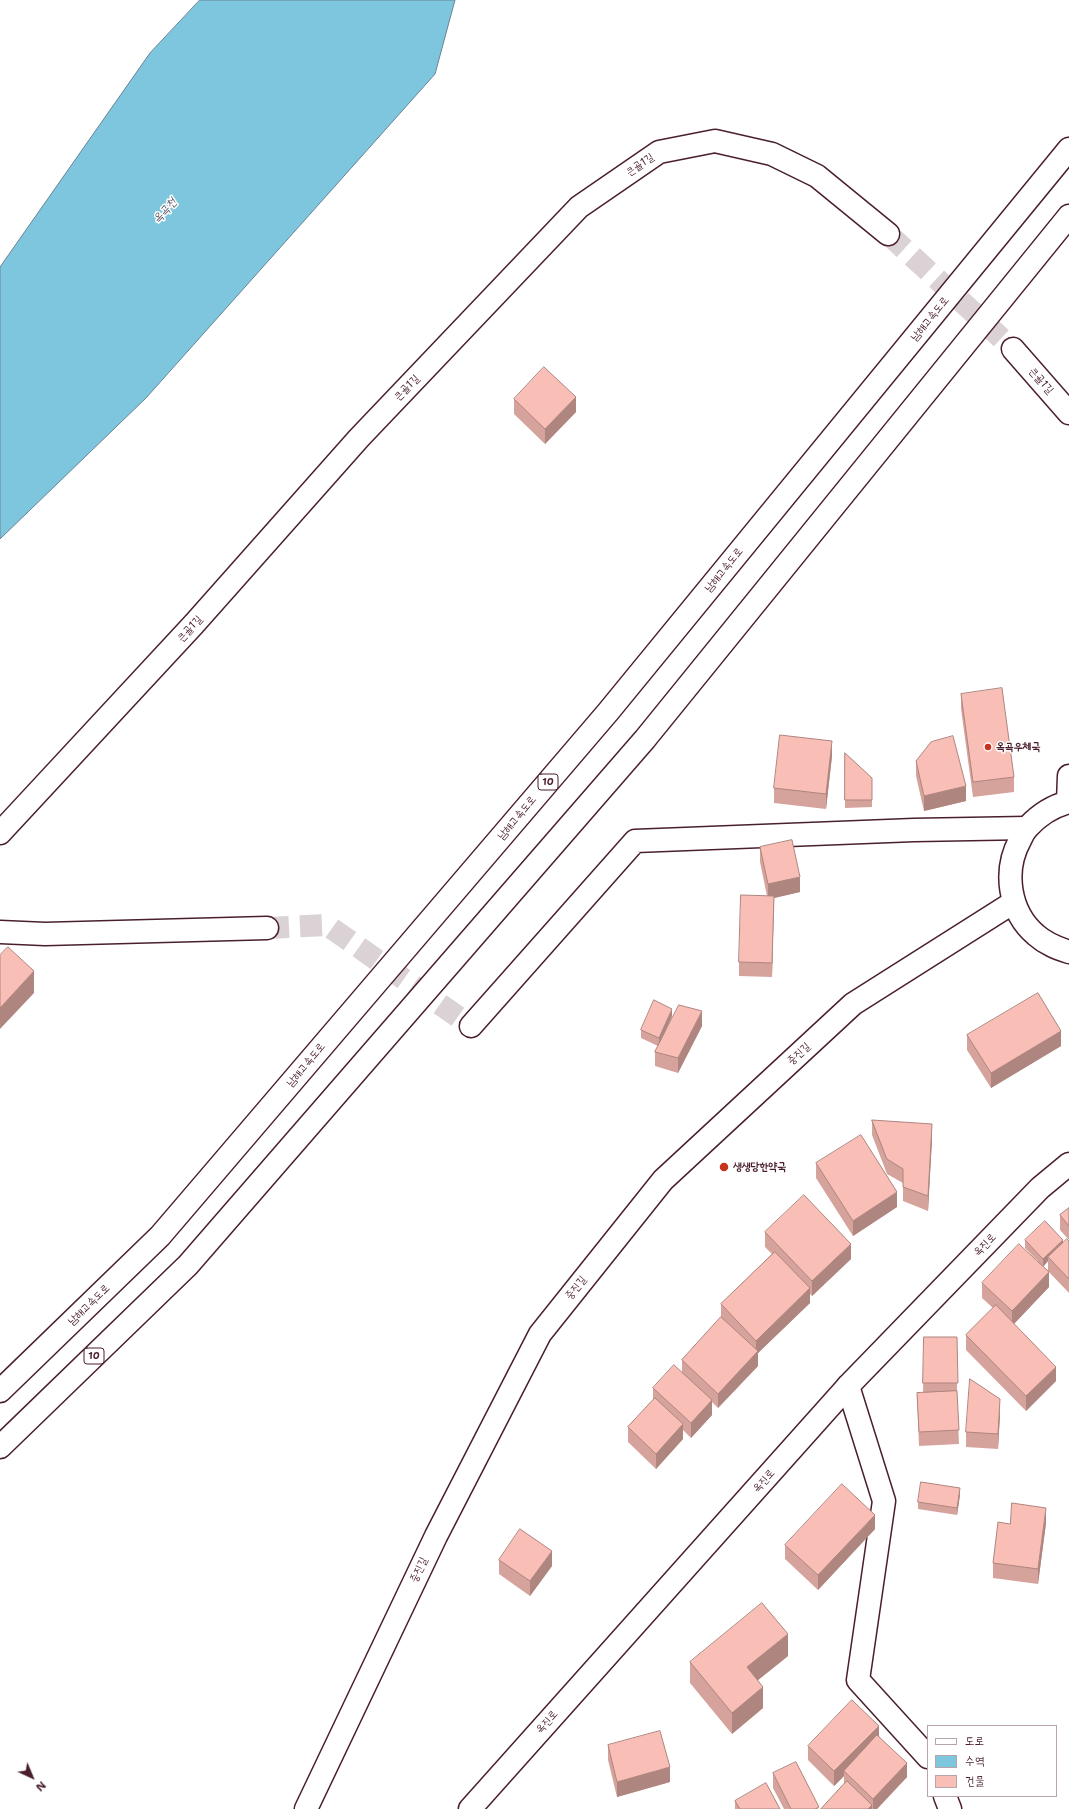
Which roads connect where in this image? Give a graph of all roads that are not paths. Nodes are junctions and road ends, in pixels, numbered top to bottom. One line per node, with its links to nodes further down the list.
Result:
1 (1069, 149): 17 (main road, 남해고속도로 / 10)
2 (1069, 216): 18 (main road, 10)
3 (888, 234): 9 (main road, 큰골1길)
4 (1013, 349): 5 (main road, 큰골1길)
5 (1069, 413)
6 (1069, 776): 7 (main road)
7 (1068, 802): 8 (main road)
8 (1027, 828): 10 (main road); 14 (main road)
9 (0, 834)
10 (1014, 902): 13 (main road); 21 (main road, 중진길)
11 (267, 928): 12 (main road)
12 (0, 932)
13 (1069, 952)
14 (470, 1026)
15 (1069, 1164): 16 (main road, 옥진로)
16 (848, 1386): 19 (main road); 22 (main road, 옥진로)
17 (0, 1391)
18 (0, 1447)
19 (927, 1756)
20 (945, 1797): 23 (main road)
21 (306, 1809)
22 (470, 1809)
23 (950, 1809)

